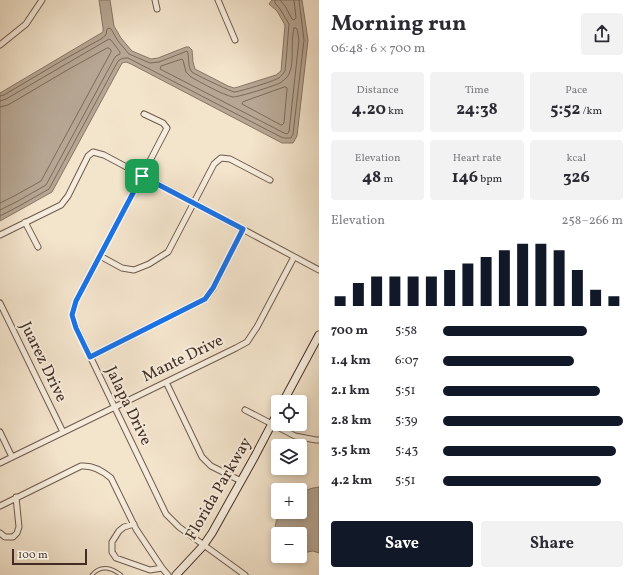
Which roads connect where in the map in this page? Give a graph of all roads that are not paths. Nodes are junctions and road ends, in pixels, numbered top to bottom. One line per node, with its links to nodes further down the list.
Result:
1 (42, 0): 6 (street)
2 (155, 0): 4 (street)
3 (218, 0): 5 (street)
4 (157, 9)
5 (235, 40)
6 (0, 45)
7 (144, 114): 8 (street, Jalapa Drive)
8 (142, 176): 10 (street); 11 (street); 15 (street, Jalapa Drive)
9 (270, 180): 10 (street)
10 (193, 203): 12 (street); 15 (street)
11 (25, 222): 13 (street); 14 (street)
12 (243, 229): 16 (street); 20 (street)
13 (0, 235)
14 (38, 247)
15 (100, 256): 20 (street, Jalapa Drive)
16 (294, 257): 17 (street); 21 (street, Mante Drive)
17 (319, 270)
18 (0, 303): 29 (street, Juarez Drive)
19 (319, 335): 22 (street)
20 (90, 357): 23 (street, Jalapa Drive)
21 (166, 382): 23 (street, Mante Drive); 33 (street)
22 (287, 395)
23 (115, 407): 29 (street, Mante Drive); 38 (street, Jalapa Drive)
24 (245, 410): 25 (street)
25 (271, 423)
26 (271, 426): 33 (street, Florida Parkway)
27 (285, 431): 30 (street)
28 (0, 432): 31 (street)
29 (63, 432): 31 (street, Mante Drive)
30 (319, 440)
31 (12, 457): 32 (street, Mante Drive)
32 (0, 463)
33 (241, 481): 38 (street, Florida Parkway)
34 (16, 497): 35 (street); 36 (street); 37 (street)
35 (0, 506)
36 (134, 524): 39 (street); 39 (street)
37 (0, 533)
38 (203, 546): 43 (street, Florida Parkway); 44 (street, Jalapa Drive)
39 (162, 568): 42 (street)
40 (92, 575): 41 (lane)
41 (121, 575)
42 (168, 575)
43 (176, 575)
44 (245, 575)

